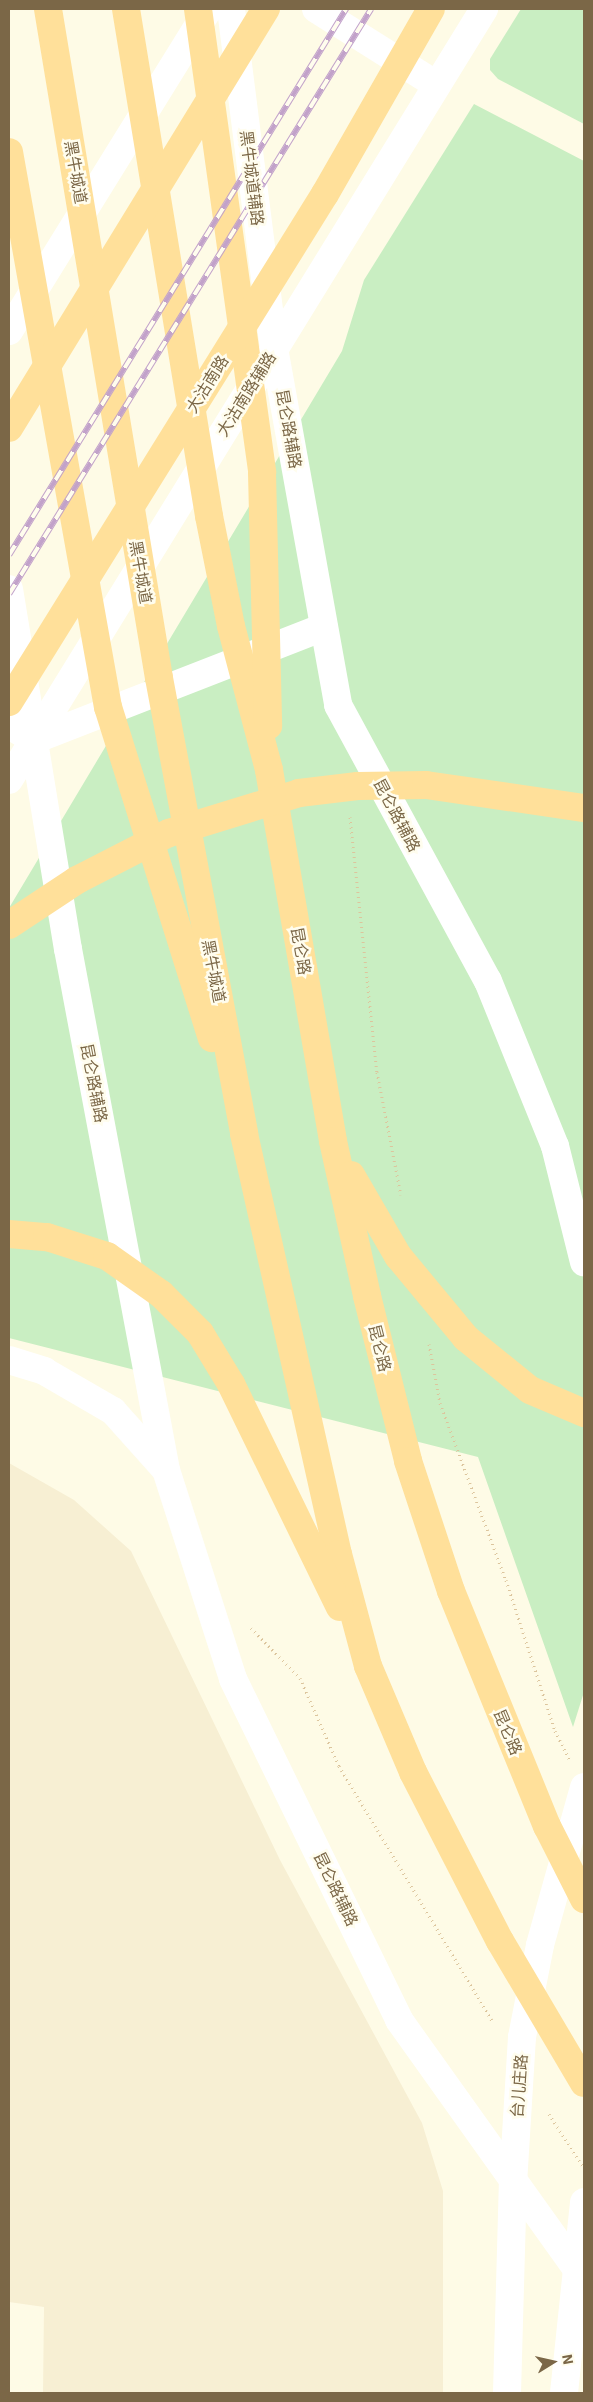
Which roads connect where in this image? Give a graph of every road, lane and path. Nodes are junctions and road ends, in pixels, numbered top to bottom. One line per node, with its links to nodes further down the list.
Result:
1 (48, 9): 25 (highway, 黑牛城道)
2 (126, 9): 20 (highway)
3 (198, 9): 20 (highway)
4 (209, 9): 12 (street)
5 (231, 9): 13 (street, 黑牛城道辅路)
6 (266, 9): 14 (highway)
7 (316, 9): 10 (street)
8 (432, 9): 17 (highway, 大沽南路)
9 (484, 9): 10 (street, 大沽南路辅路)
10 (435, 84): 13 (street, 大沽南路辅路)
11 (9, 152): 25 (highway)
12 (9, 332)
13 (274, 348): 16 (street, 昆仑路辅路); 19 (street, 大沽南路辅路)
14 (9, 428)
15 (9, 589): 17 (street)
16 (324, 627): 19 (street); 29 (street, 昆仑路辅路)
17 (18, 698): 19 (street, 昆仑路辅路)
18 (9, 725): 19 (street)
19 (34, 740): 21 (street, 大沽南路辅路); 33 (street, 昆仑路辅路)
20 (270, 770): 26 (highway, 昆仑路)
21 (9, 780)
22 (584, 808): 24 (highway)
23 (350, 814): 27 (path)
24 (9, 925)
25 (244, 1134): 35 (highway)
26 (333, 1140): 32 (highway); 37 (highway, 昆仑路)
27 (402, 1198)
28 (9, 1234): 35 (highway)
29 (584, 1262)
30 (427, 1335): 36 (path)
31 (9, 1360): 33 (street, 昆仑路辅路)
32 (584, 1413)
33 (166, 1470): 42 (street, 昆仑路辅路)
34 (248, 1624): 38 (path)
35 (368, 1666): 39 (highway)
36 (578, 1776): 42 (street, 台儿庄路)
37 (584, 1899)
38 (495, 2026)
39 (584, 2083)
40 (546, 2110): 41 (path)
41 (584, 2168)
42 (513, 2184): 44 (street, 昆仑路辅路); 45 (street, 台儿庄路)
43 (584, 2202): 44 (street)
44 (577, 2270): 46 (street)
45 (507, 2393)
46 (564, 2393)

